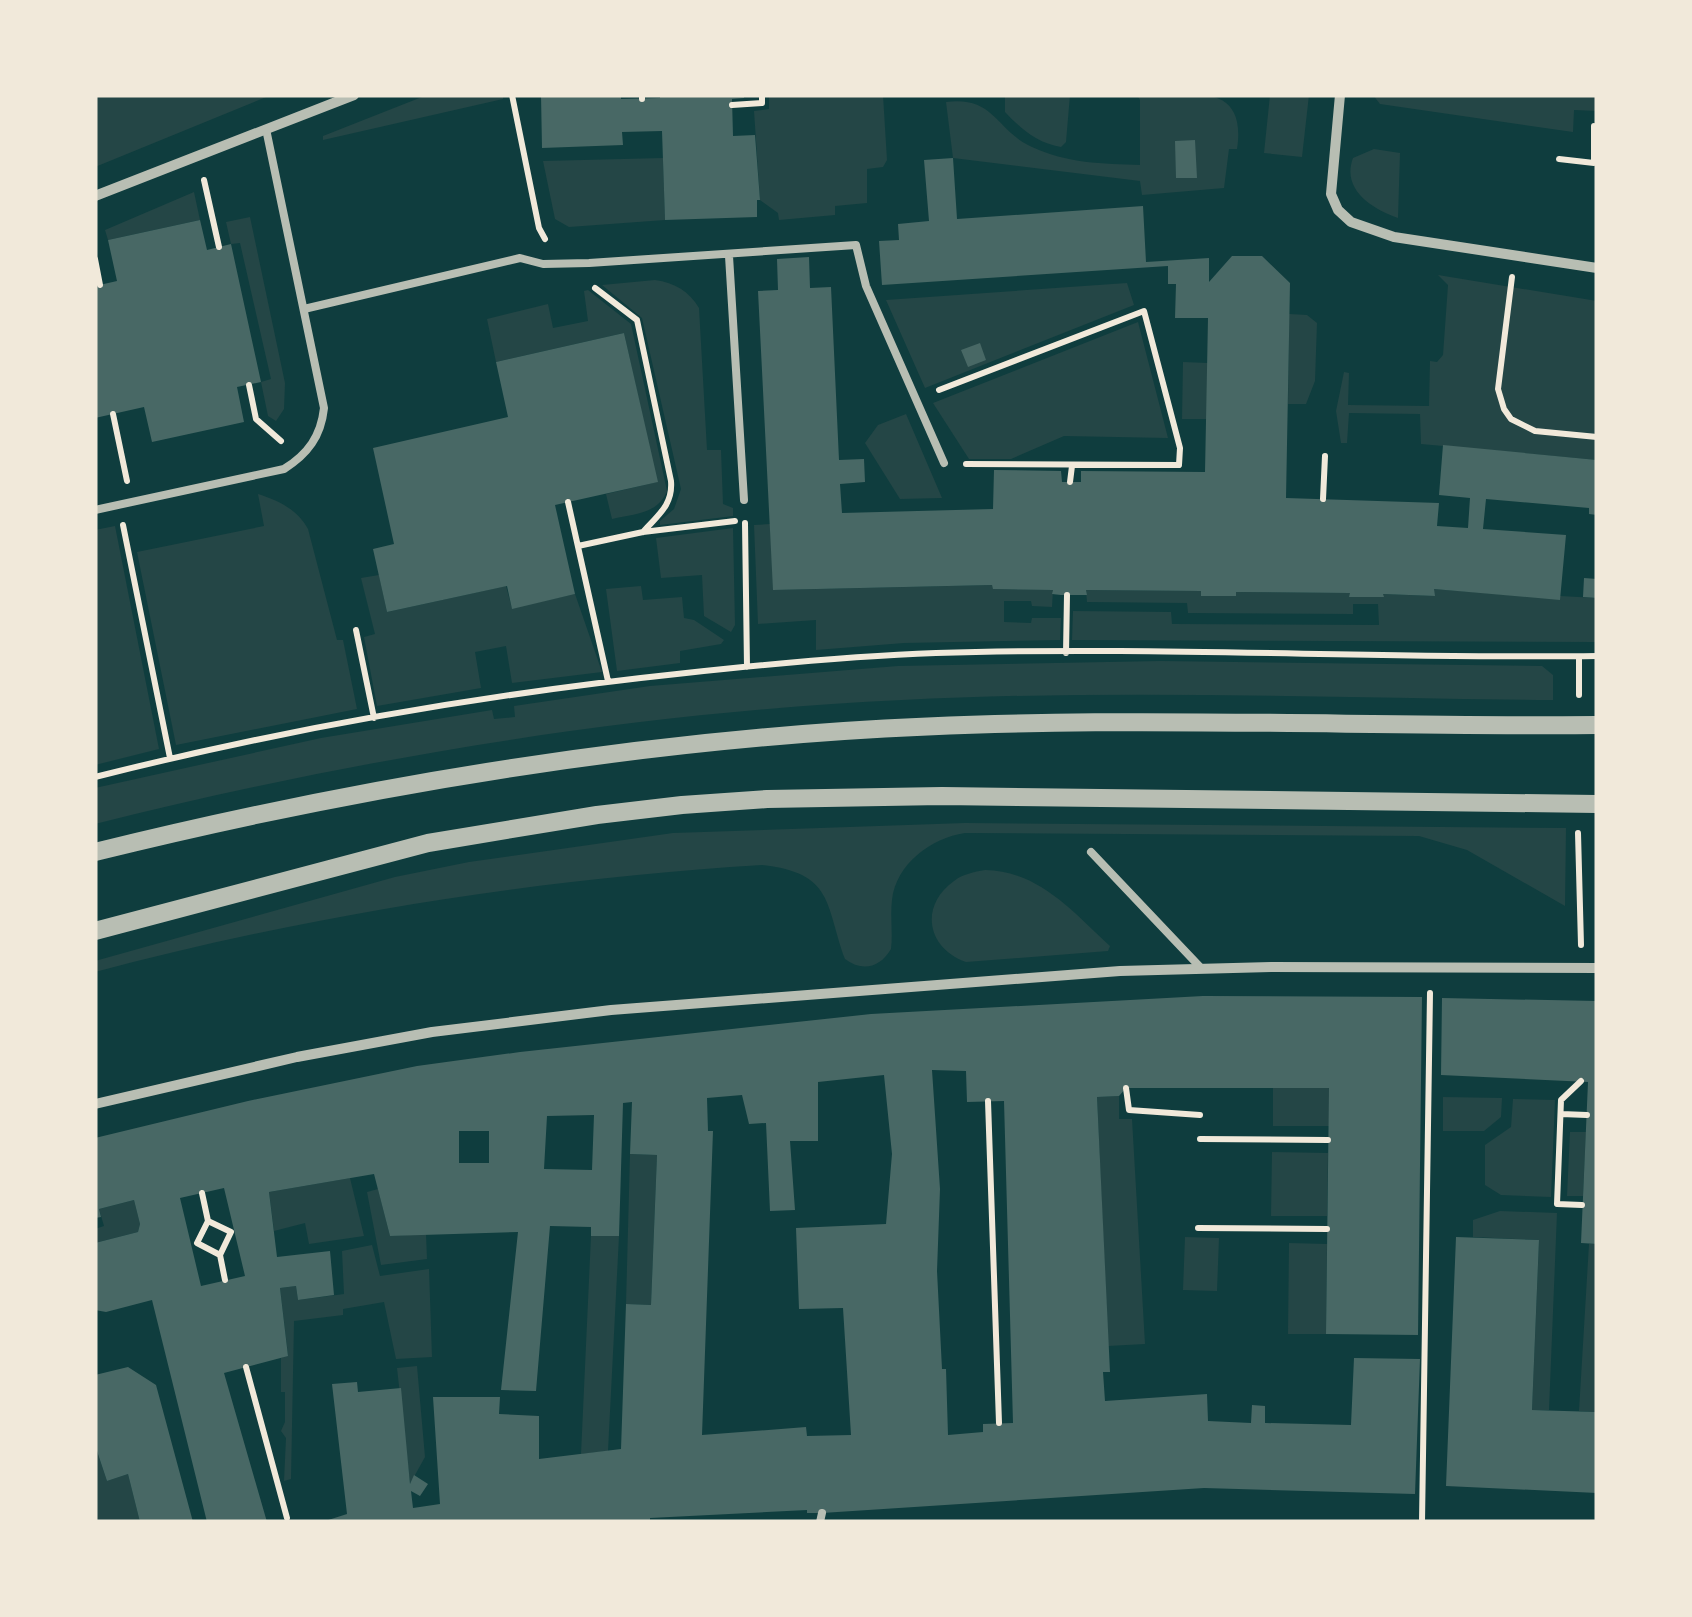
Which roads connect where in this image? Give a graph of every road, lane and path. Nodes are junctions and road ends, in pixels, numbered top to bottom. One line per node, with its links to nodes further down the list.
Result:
1 (354, 95): 7 (street)
2 (512, 95): 15 (path)
3 (762, 95): 5 (path)
4 (1340, 95): 13 (street)
5 (732, 105)
6 (1597, 126): 9 (path)
7 (266, 130): 8 (street); 18 (lane)
8 (198, 157): 10 (street); 11 (path)
9 (1560, 159)
10 (95, 196)
11 (219, 247)
12 (728, 256): 15 (lane); 20 (lane); 29 (lane)
13 (1514, 256): 16 (street); 23 (path)
14 (95, 259): 17 (path)
15 (590, 263): 18 (lane); 36 (path)
16 (1597, 268)
17 (100, 285)
18 (304, 309): 30 (lane)
19 (249, 385): 22 (path)
20 (914, 400): 25 (lane); 26 (path)
21 (113, 414): 30 (path)
22 (256, 419)
23 (1597, 437)
24 (1325, 456): 28 (path)
25 (944, 463): 26 (path)
26 (1072, 466): 27 (path)
27 (1070, 482)
28 (1322, 499)
29 (744, 500)
30 (132, 502): 32 (lane)
31 (568, 502): 37 (path)
32 (119, 504): 33 (lane); 46 (path)
33 (95, 510)
34 (745, 520): 42 (path)
35 (727, 522): 36 (path)
36 (643, 532): 37 (path)
37 (578, 546): 43 (path)
38 (1066, 595): 40 (path)
39 (356, 630): 44 (path)
40 (1066, 652): 41 (path); 42 (path)
41 (1597, 656)
42 (747, 667): 43 (path)
43 (608, 682): 44 (path)
44 (374, 718): 46 (path)
45 (1597, 725): 49 (street)
46 (170, 758): 47 (path)
47 (95, 777)
48 (1597, 804): 51 (street)
49 (95, 852)
50 (1090, 852): 54 (lane)
51 (95, 931)
52 (1430, 966): 53 (street); 54 (street); 74 (path)
53 (1597, 968)
54 (1202, 969): 58 (street)
55 (1581, 1081): 59 (path)
56 (1126, 1088): 61 (path)
57 (988, 1101): 72 (path)
58 (95, 1104)
59 (1561, 1114): 60 (path); 65 (path)
60 (1586, 1115)
61 (1200, 1116)
62 (1200, 1139): 63 (path)
63 (1328, 1140)
64 (202, 1193): 66 (path)
65 (1582, 1205)
66 (208, 1221): 69 (path); 69 (path)
67 (1198, 1228): 68 (path)
68 (1327, 1230)
69 (220, 1255): 70 (path)
70 (225, 1280)
71 (246, 1367): 73 (path)
72 (999, 1423)
73 (287, 1518)
74 (1422, 1522)

